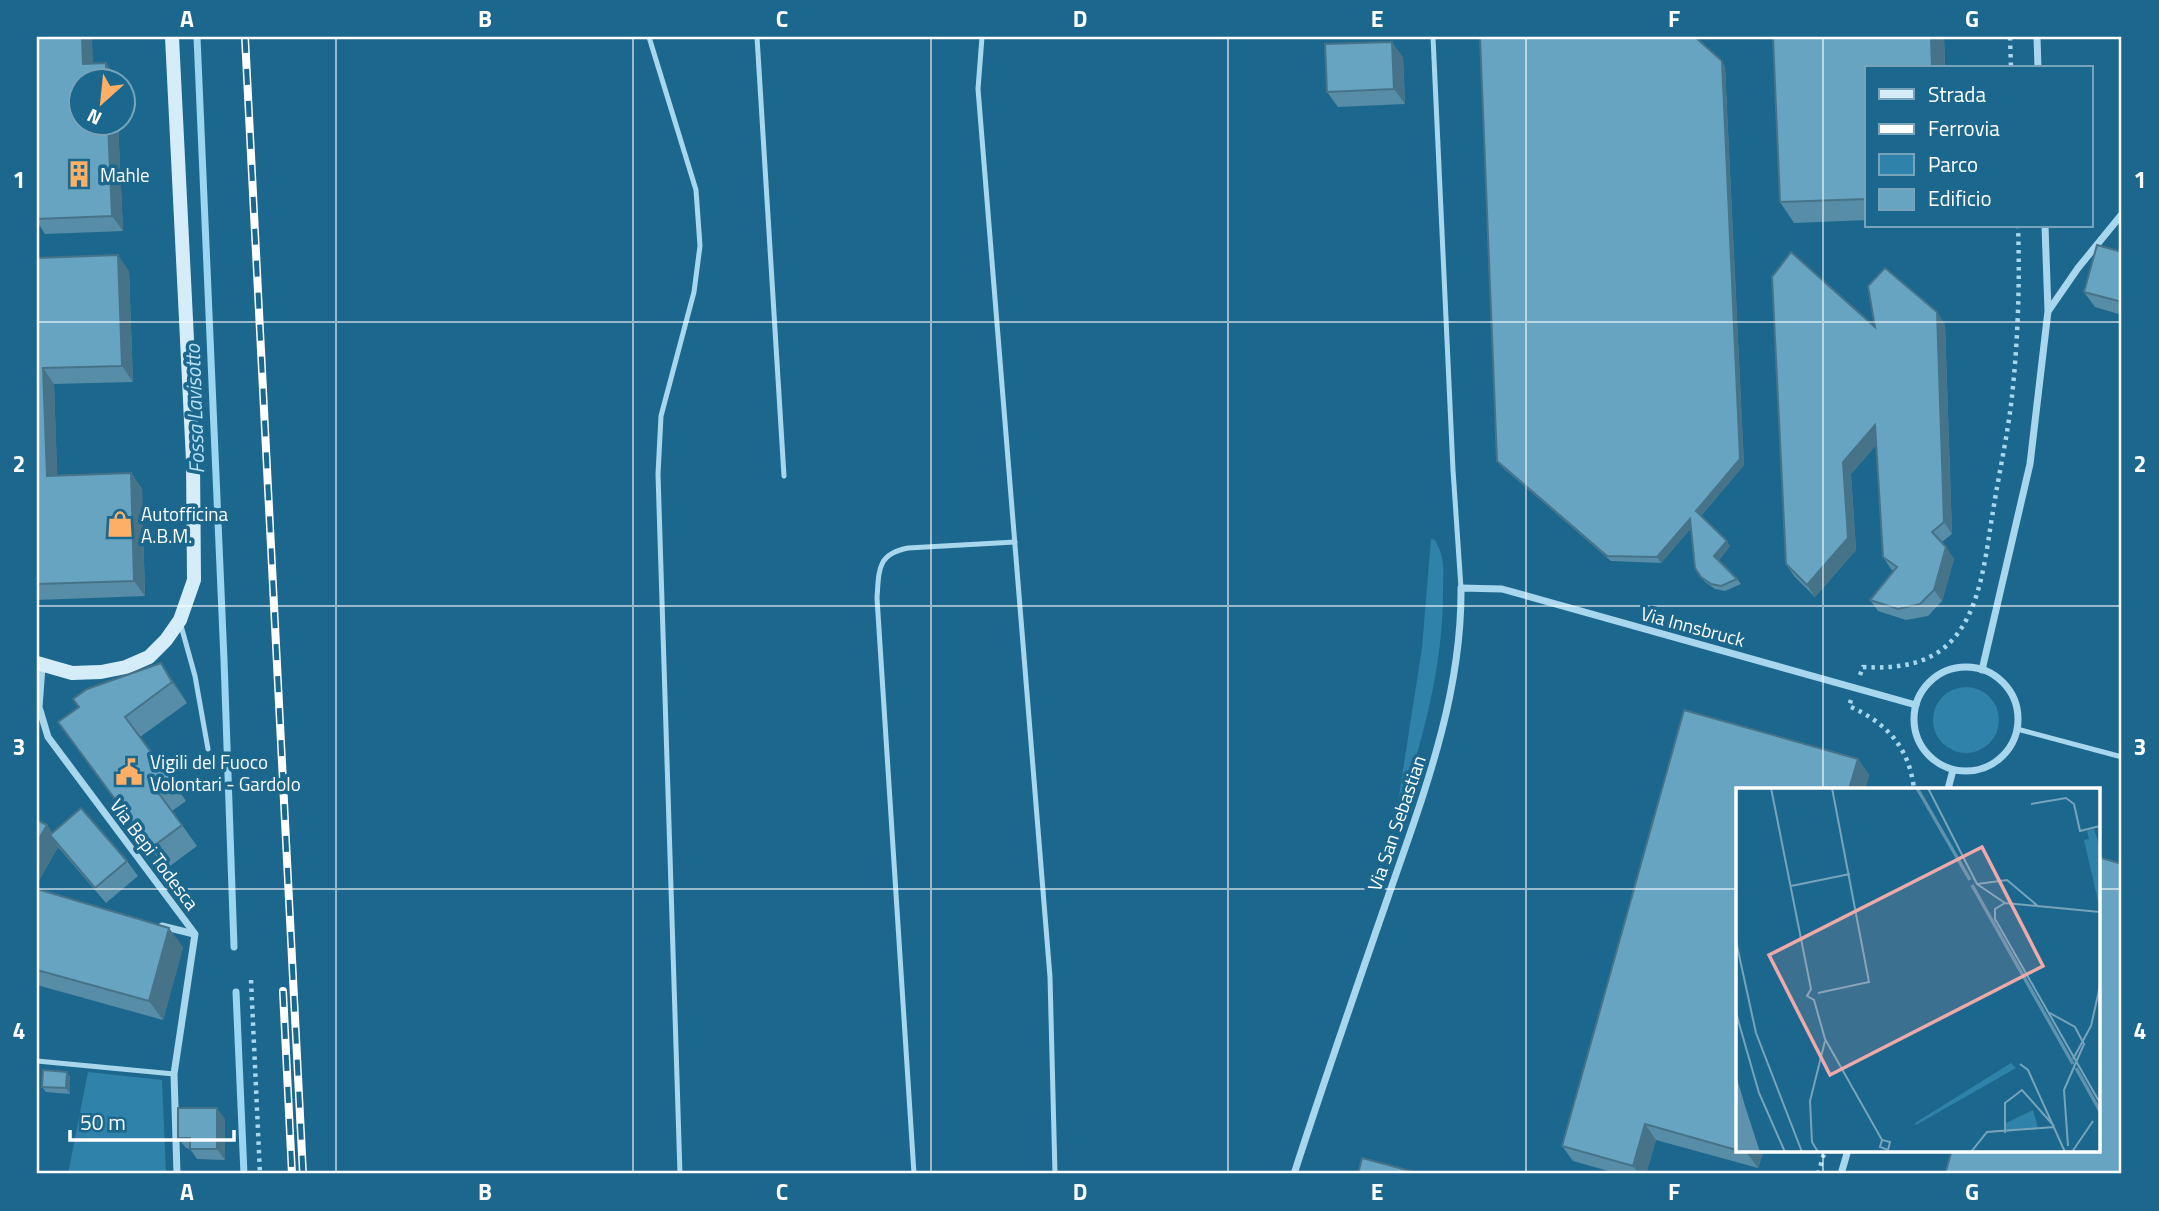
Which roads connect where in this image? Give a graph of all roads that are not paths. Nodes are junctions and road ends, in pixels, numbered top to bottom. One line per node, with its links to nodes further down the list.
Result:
1 (172, 37): 14 (street)
2 (649, 37): 29 (lane)
3 (757, 37): 11 (lane)
4 (982, 37): 12 (lane)
5 (1433, 37): 13 (lane, Via San Sebastian)
6 (2037, 37): 7 (street)
7 (2038, 66)
8 (2122, 214): 10 (street)
9 (2045, 228): 10 (street)
10 (2049, 311): 16 (street)
11 (784, 476)
12 (1015, 542): 30 (lane); 31 (lane)
13 (1461, 588): 17 (street, Via Innsbruck); 32 (street, Via San Sebastian)
14 (180, 620): 15 (street); 19 (lane)
15 (39, 665): 24 (street, Via Bepi Todesca)
16 (1982, 670): 17 (street); 18 (street)
17 (1916, 705): 21 (street)
18 (2017, 729): 20 (lane); 21 (street)
19 (208, 749)
20 (2122, 757)
21 (1954, 770): 22 (street)
22 (1948, 788)
23 (155, 924): 24 (street)
24 (195, 934): 26 (street, Via Bepi Todesca)
25 (37, 1061): 26 (lane)
26 (174, 1074): 28 (street, Via Bepi Todesca)
27 (1847, 1152): 33 (street)
28 (177, 1174)
29 (680, 1174)
30 (914, 1174)
31 (1055, 1174)
32 (1294, 1174)
33 (1841, 1174)

